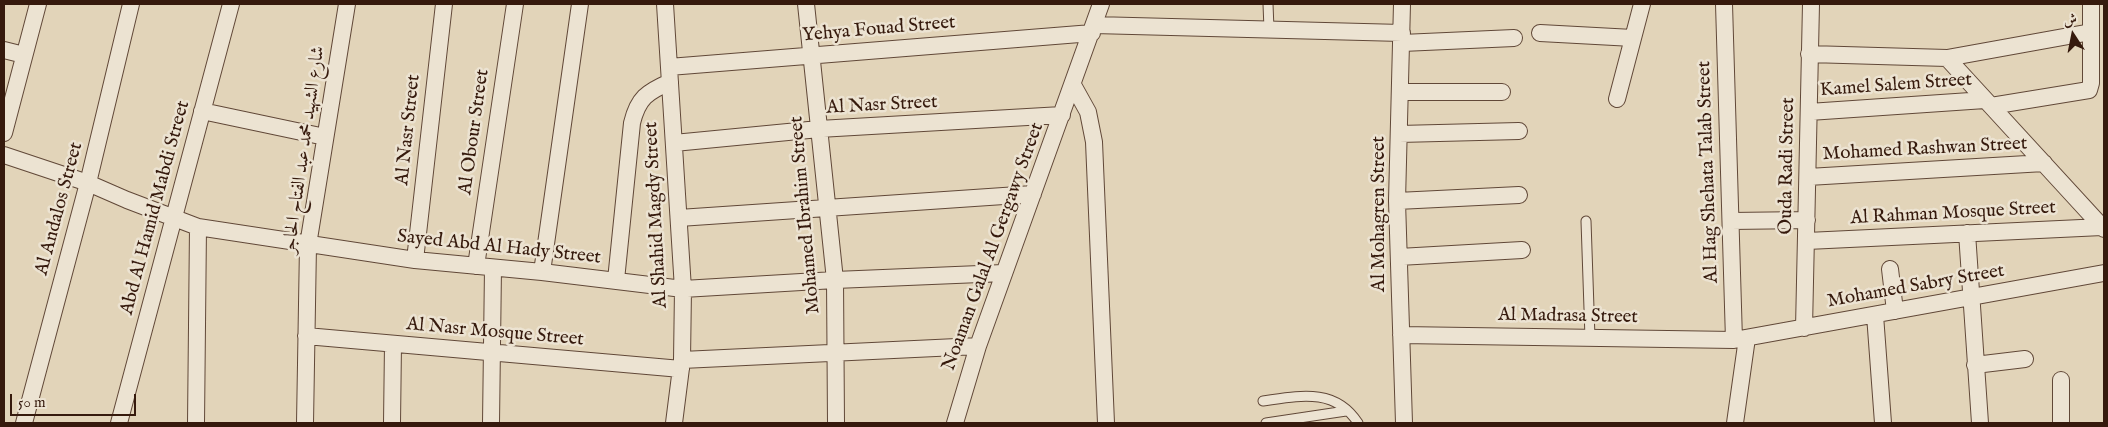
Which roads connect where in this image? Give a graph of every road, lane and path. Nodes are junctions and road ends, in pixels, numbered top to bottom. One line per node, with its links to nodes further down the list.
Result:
1 (38, 4): 26 (street)
2 (131, 4): 47 (street, Al Andalos Street)
3 (231, 4): 35 (street, Abd Al Hamid Mabdi Street)
4 (347, 4): 42 (street, شارع الشهيد محمد عبد الفتاح الحاجر)
5 (444, 4): 64 (street, Al Nasr Street)
6 (515, 4): 65 (street, Al Obour Street)
7 (580, 4): 68 (street)
8 (665, 4): 29 (street, Al Shahid Magdy Street)
9 (806, 4): 27 (street, Mohamed Ibrahim Street)
10 (1101, 4): 17 (street, Noaman Galal Al Gergawy Street)
11 (1268, 4): 18 (lane)
12 (1402, 4): 21 (street, Al Mohagren Street)
13 (1642, 4): 23 (street)
14 (1724, 4): 56 (street, Al Hag Shehata Talab Street)
15 (1811, 4): 25 (street, Ouda Radi Street)
16 (2091, 4): 19 (street)
17 (1093, 29): 18 (street, Yehya Fouad Street); 27 (street, Yehya Fouad Street); 30 (street, Noaman Galal Al Gergawy Street)
18 (1269, 29): 21 (street, Yehya Fouad Street)
19 (2091, 32): 28 (street); 34 (street, Kamel Salem Street)
20 (1540, 34): 23 (street)
21 (1402, 38): 22 (street, Yehya Fouad Street); 31 (street, Al Mohagren Street)
22 (1514, 38)
23 (1633, 38): 33 (street)
24 (4, 50): 26 (street)
25 (1809, 54): 28 (street); 36 (street, Ouda Radi Street)
26 (24, 55): 40 (street)
27 (811, 56): 29 (street, Yehya Fouad Street); 38 (street, Mohamed Ibrahim Street)
28 (1947, 58): 34 (street)
29 (669, 74): 43 (street, Al Shahid Magdy Street); 71 (street)
30 (1073, 85): 37 (street, Noaman Galal Al Gergawy Street); 101 (street)
31 (1400, 92): 32 (street); 41 (street, Al Mohagren Street)
32 (1502, 92)
33 (1617, 99)
34 (1988, 103): 36 (street, Kamel Salem Street); 45 (street)
35 (202, 111): 42 (street); 52 (street, Abd Al Hamid Mabdi Street)
36 (1809, 112): 46 (street, Ouda Radi Street)
37 (1062, 115): 38 (street, Al Nasr Street); 48 (street, Noaman Galal Al Gergawy Street)
38 (819, 130): 43 (street, Al Nasr Street); 51 (street, Mohamed Ibrahim Street)
39 (1519, 131): 41 (street)
40 (4, 133)
41 (1399, 134): 50 (street, Al Mohagren Street)
42 (326, 137): 61 (street, شارع الشهيد محمد عبد الفتاح الحاجر)
43 (674, 143): 53 (street, Al Shahid Magdy Street)
44 (4, 155): 47 (street, Sayed Abd Al Hady Street)
45 (2044, 164): 46 (street, Mohamed Rashwan Street); 58 (street)
46 (1808, 177): 54 (street, Ouda Radi Street)
47 (88, 183): 52 (street, Sayed Abd Al Hady Street); 92 (street, Al Andalos Street)
48 (1033, 194): 51 (street); 69 (street, Noaman Galal Al Gergawy Street)
49 (1518, 195): 50 (street)
50 (1397, 201): 63 (street, Al Mohagren Street)
51 (827, 208): 53 (street); 72 (street, Mohamed Ibrahim Street)
52 (174, 218): 57 (street, Sayed Abd Al Hady Street); 93 (street, Abd Al Hamid Mabdi Street)
53 (679, 218): 73 (street, Al Shahid Magdy Street)
54 (1807, 220): 56 (street); 60 (street, Ouda Radi Street)
55 (1586, 221): 80 (lane)
56 (1731, 222): 81 (street, Al Hag Shehata Talab Street)
57 (198, 227): 61 (street, Sayed Abd Al Hady Street); 94 (street)
58 (2103, 228): 59 (street, Al Rahman Mosque Street)
59 (1967, 233): 60 (street, Al Rahman Mosque Street); 74 (street)
60 (1807, 241): 77 (street, Ouda Radi Street)
61 (308, 245): 64 (street, Sayed Abd Al Hady Street); 79 (street, شارع الشهيد محمد عبد الفتاح الحاجر)
62 (1522, 250): 63 (street)
63 (1399, 257): 78 (street, Al Mohagren Street)
64 (415, 260): 65 (street, Sayed Abd Al Hady Street)
65 (476, 266): 66 (street, Sayed Abd Al Hady Street)
66 (493, 268): 68 (street, Sayed Abd Al Hady Street); 84 (street)
67 (1890, 269): 75 (street)
68 (542, 272): 71 (street, Sayed Abd Al Hady Street)
69 (1004, 273): 72 (street, Sayed Abd Al Hady Street); 83 (street, Noaman Galal Al Gergawy Street)
70 (2104, 273): 74 (street, Mohamed Sabry Street)
71 (616, 280): 73 (street, Sayed Abd Al Hady Street)
72 (834, 280): 73 (street, Sayed Abd Al Hady Street); 85 (street, Mohamed Ibrahim Street)
73 (682, 289): 87 (street, Al Shahid Magdy Street)
74 (1971, 298): 75 (street, Mohamed Sabry Street); 88 (street)
75 (1895, 311): 76 (street, Mohamed Sabry Street)
76 (1875, 315): 77 (street, Mohamed Sabry Street); 106 (street)
77 (1804, 328): 81 (street, Mohamed Sabry Street)
78 (1402, 335): 80 (street, Al Madrasa Street); 104 (street, Al Mohagren Street)
79 (306, 336): 82 (street, Al Nasr Mosque Street); 95 (street, شارع الشهيد محمد عبد الفتاح الحاجر)
80 (1590, 338): 81 (street, Al Madrasa Street)
81 (1740, 339): 105 (street, Al Hag Shehata Talab Street)
82 (393, 344): 84 (street, Al Nasr Mosque Street); 96 (street)
83 (978, 346): 85 (street, Al Nasr Mosque Street); 100 (street, Noaman Galal Al Gergawy Street)
84 (492, 353): 87 (street, Al Nasr Mosque Street); 97 (street)
85 (835, 354): 87 (street, Al Nasr Mosque Street); 99 (street, Mohamed Ibrahim Street)
86 (2025, 359): 88 (street)
87 (681, 365): 98 (street, Al Shahid Magdy Street)
88 (1976, 365): 107 (street)
89 (2061, 380): 108 (street)
90 (1263, 401): 91 (lane)
91 (1346, 411): 102 (lane); 103 (lane)
92 (24, 423)
93 (119, 423)
94 (196, 423)
95 (305, 423)
96 (392, 423)
97 (491, 423)
98 (674, 423)
99 (836, 423)
100 (955, 423)
101 (1106, 423)
102 (1266, 423)
103 (1358, 423)
104 (1404, 423)
105 (1735, 423)
106 (1883, 423)
107 (1980, 423)
108 (2061, 423)

